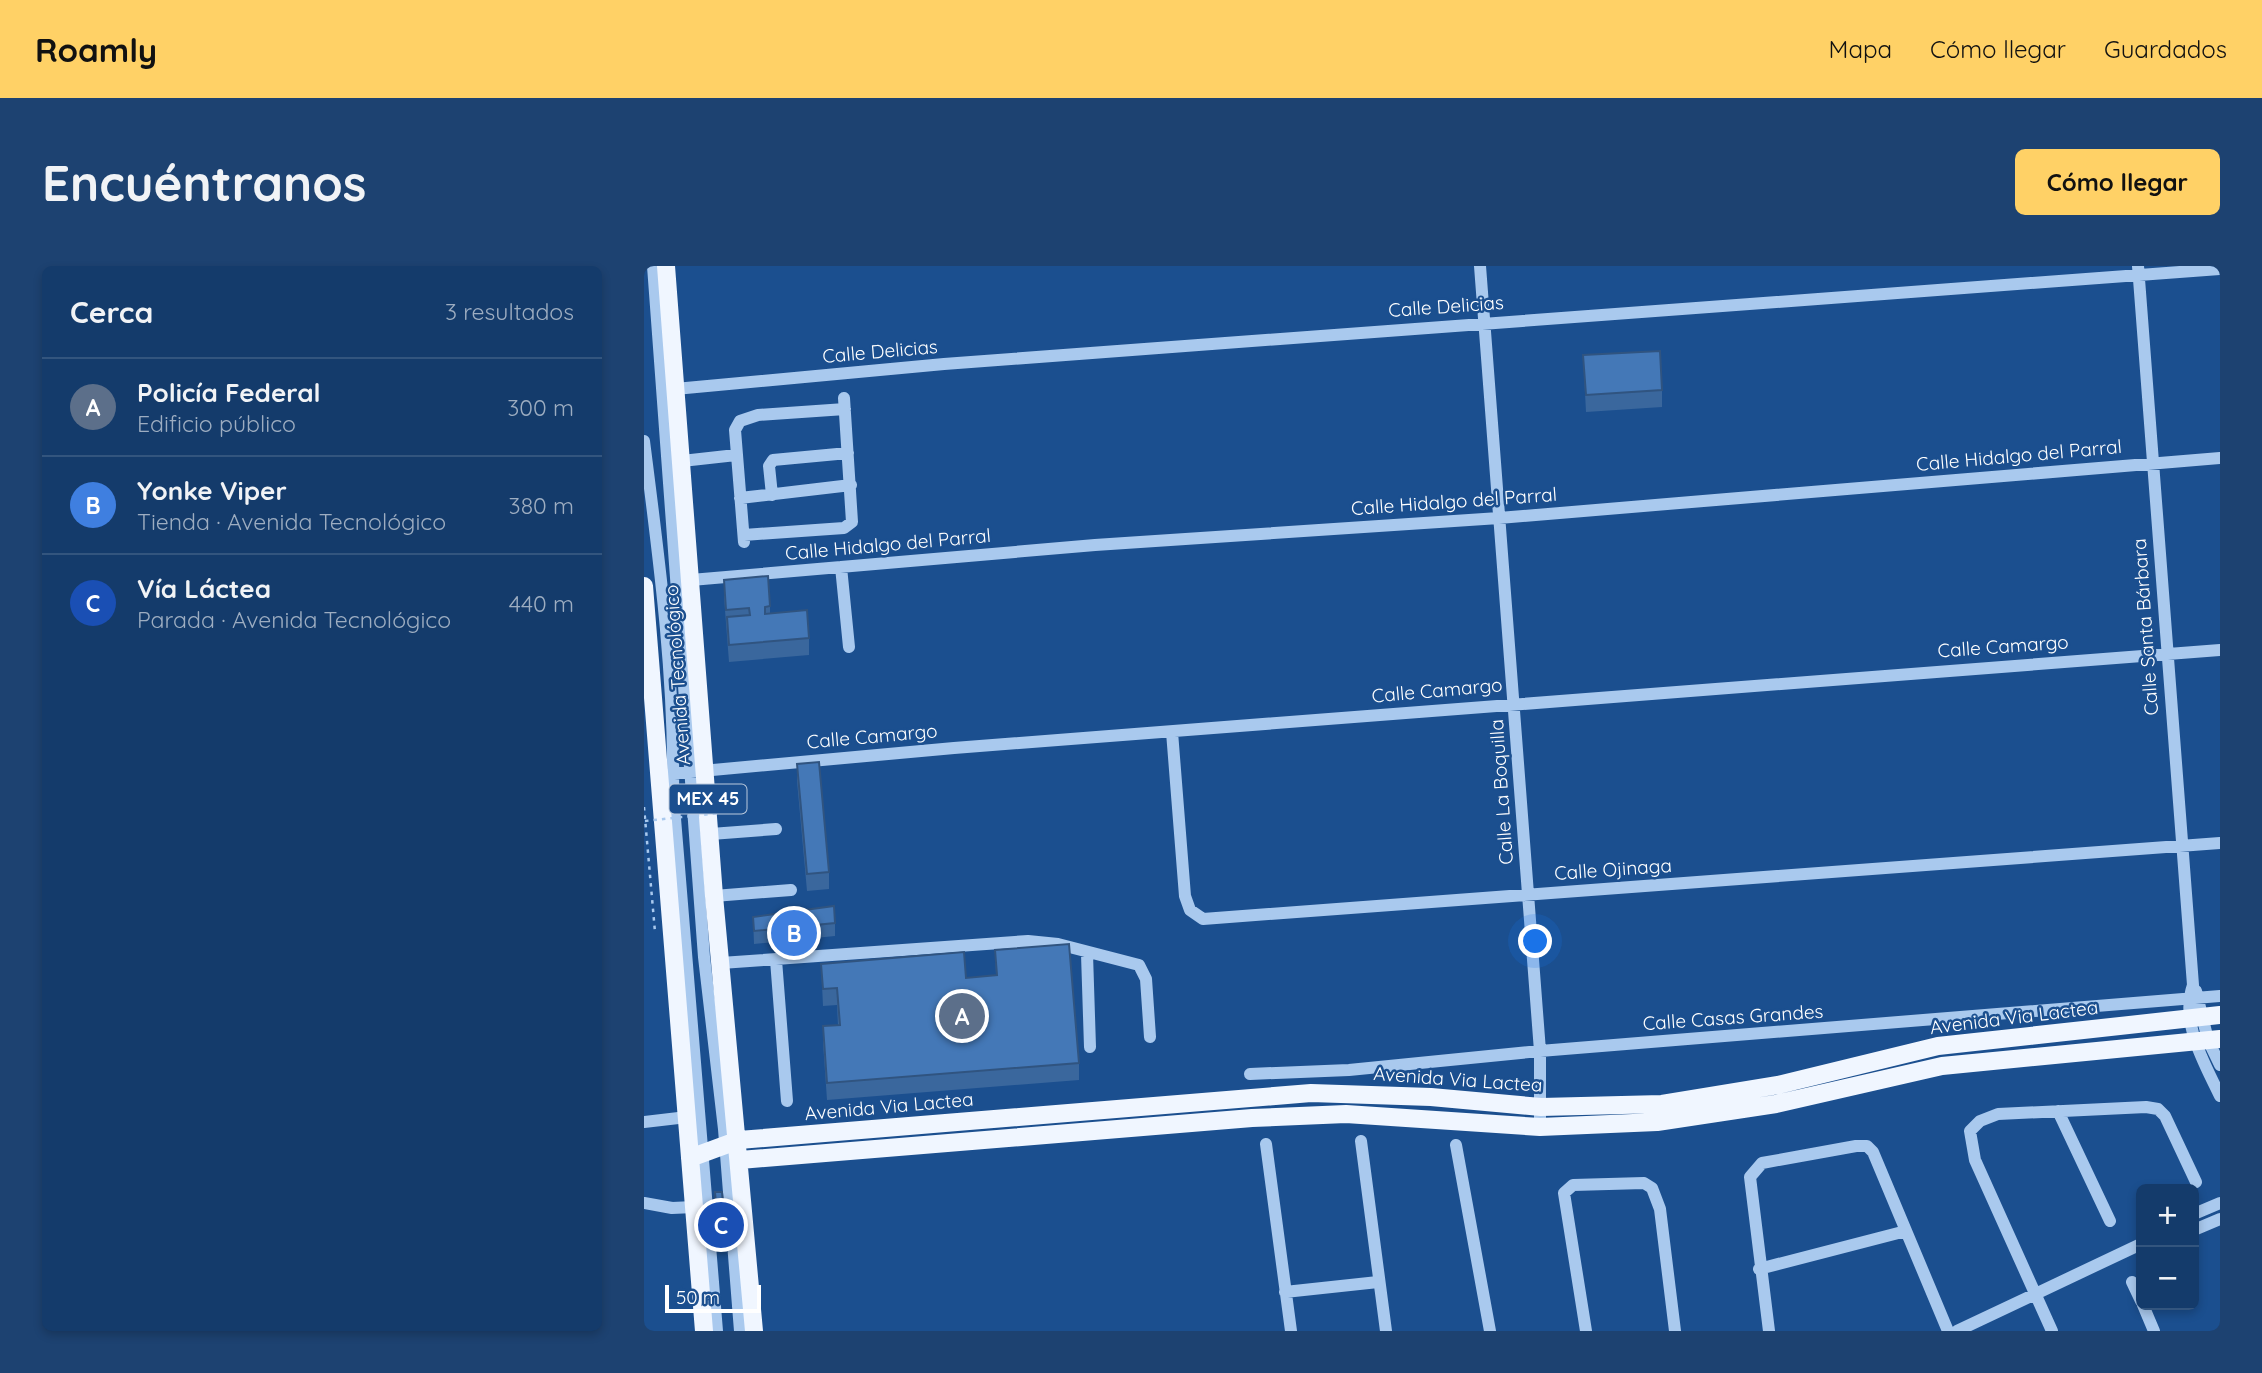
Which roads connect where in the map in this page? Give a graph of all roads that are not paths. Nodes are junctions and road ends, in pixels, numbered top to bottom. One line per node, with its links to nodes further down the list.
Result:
1 (653, 266): 26 (street)
2 (666, 266): 7 (main road, Avenida Tecnológico / MEX 45)
3 (1480, 266): 6 (street, Calle La Boquilla)
4 (2220, 269): 5 (street, Calle Delicias)
5 (2138, 270): 6 (street, Calle Delicias); 13 (street, Calle Santa Bárbara)
6 (1484, 323): 7 (street, Calle Delicias); 17 (street, Calle La Boquilla)
7 (675, 389): 12 (main road, Avenida Tecnológico / MEX 45)
8 (644, 442): 27 (street)
9 (848, 453): 10 (street); 14 (street); 15 (street)
10 (736, 455): 12 (street); 16 (street)
11 (2220, 458): 13 (street, Calle Hidalgo del Parral)
12 (682, 461): 19 (main road, Avenida Tecnológico / MEX 45)
13 (2153, 463): 17 (street, Calle Hidalgo del Parral); 23 (street, Calle Santa Bárbara)
14 (851, 485): 15 (street); 16 (street)
15 (772, 495): 16 (street)
16 (740, 498)
17 (1499, 518): 18 (street, Calle Hidalgo del Parral); 24 (street, Calle La Boquilla)
18 (841, 568): 19 (street, Calle Hidalgo del Parral); 21 (street)
19 (691, 580): 26 (main road, Avenida Tecnológico / MEX 45)
20 (644, 586): 27 (main road, Avenida Tecnológico / MEX 45)
21 (849, 647)
22 (2220, 650): 23 (street, Calle Camargo)
23 (2166, 654): 24 (street, Calle Camargo); 31 (street, Calle Santa Bárbara)
24 (1514, 703): 25 (street, Calle Camargo); 33 (street, Calle La Boquilla)
25 (1172, 732): 26 (street, Calle Camargo); 33 (street, Calle Ojinaga)
26 (698, 771): 27 (street, Calle Camargo); 29 (main road, Avenida Tecnológico / MEX 45); 54 (street)
27 (666, 774): 50 (main road, Avenida Tecnológico / MEX 45); 57 (street)
28 (776, 829): 29 (street)
29 (711, 834): 34 (main road, Avenida Tecnológico / MEX 45)
30 (2220, 843): 31 (street, Calle Ojinaga)
31 (2182, 846): 33 (street, Calle Ojinaga); 39 (street, Calle Santa Bárbara)
32 (791, 890): 34 (street)
33 (1528, 895): 43 (street, Calle La Boquilla)
34 (714, 896): 37 (main road, Avenida Tecnológico / MEX 45)
35 (1087, 954): 36 (street); 40 (street); 42 (street)
36 (776, 960): 37 (street); 47 (street)
37 (721, 963): 54 (main road, Avenida Tecnológico / MEX 45)
38 (2220, 996): 39 (street, Calle Casas Grandes)
39 (2200, 1009): 41 (street, Calle Santa Bárbara); 43 (street, Calle Casas Grandes); 48 (main road, Avenida Via Lactea)
40 (1150, 1037)
41 (2208, 1039): 44 (street, Calle Santa Bárbara); 46 (street, Calle Santa Bárbara); 52 (main road, Avenida Via Lactea)
42 (1090, 1047)
43 (1540, 1051): 45 (street, Calle Casas Grandes); 48 (street, Calle La Boquilla)
44 (2220, 1065)
45 (1250, 1074)
46 (2220, 1096)
47 (787, 1101)
48 (1541, 1107): 52 (street, Calle La Boquilla); 54 (main road, Avenida Via Lactea)
49 (2058, 1111): 59 (street); 65 (street); 74 (street)
50 (687, 1118): 51 (street); 57 (main road, Avenida Tecnológico / MEX 45)
51 (644, 1122)
52 (1540, 1127): 58 (main road, Avenida Via Lactea)
53 (1361, 1141): 70 (street)
54 (732, 1142): 57 (main road, Avenida Via Lactea); 58 (main road, Avenida Tecnológico / MEX 45); 78 (street)
55 (1266, 1144): 73 (street)
56 (1456, 1145): 82 (street)
57 (697, 1154): 62 (main road, Avenida Tecnológico / MEX 45); 77 (street)
58 (740, 1160): 79 (main road, Avenida Tecnológico / MEX 45)
59 (2196, 1182)
60 (644, 1203): 62 (street)
61 (2220, 1203): 63 (street)
62 (694, 1208): 76 (main road, Avenida Tecnológico / MEX 45)
63 (2199, 1212)
64 (2220, 1219): 66 (street)
65 (2110, 1221)
66 (2199, 1228)
67 (1906, 1231): 69 (street); 69 (street); 86 (street)
68 (2136, 1246): 74 (street)
69 (1759, 1269): 85 (street)
70 (1378, 1282): 73 (street); 81 (street)
71 (2132, 1282): 72 (street)
72 (2136, 1290)
73 (1285, 1292): 80 (street)
74 (2035, 1293): 87 (street); 88 (street)
75 (2145, 1310): 89 (street)
76 (704, 1331)
77 (717, 1331)
78 (740, 1331)
79 (754, 1331)
80 (1291, 1331)
81 (1386, 1331)
82 (1490, 1331)
83 (1586, 1331): 84 (street)
84 (1675, 1331)
85 (1769, 1331)
86 (1948, 1331)
87 (1957, 1331)
88 (2052, 1331)
89 (2154, 1331)

